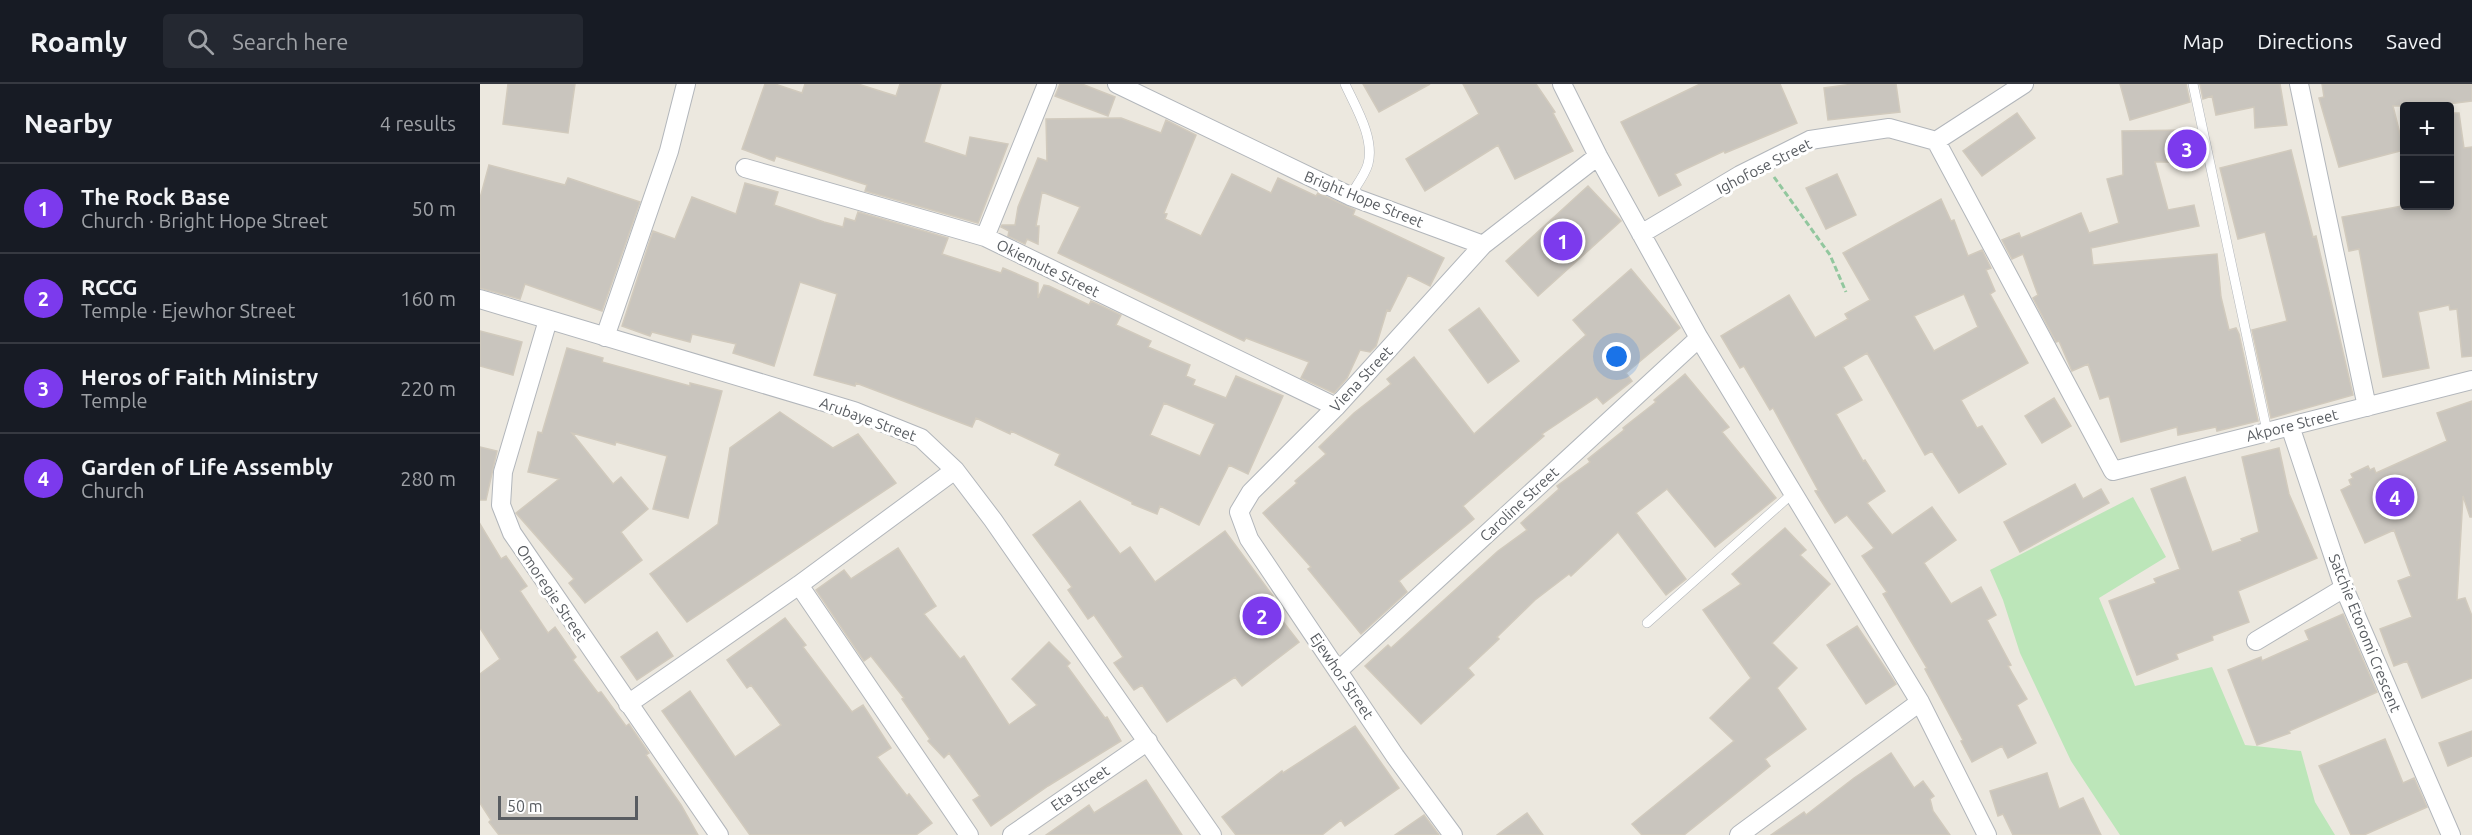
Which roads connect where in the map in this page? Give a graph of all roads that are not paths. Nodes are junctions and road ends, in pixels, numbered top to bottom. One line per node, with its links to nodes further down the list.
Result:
1 (686, 84): 18 (street)
2 (1047, 84): 14 (street)
3 (1117, 84): 12 (street, Bright Hope Street)
4 (1345, 84): 12 (lane)
5 (1562, 84): 10 (street)
6 (2024, 84): 9 (street)
7 (2193, 84): 24 (lane)
8 (2299, 84): 22 (street)
9 (1936, 141): 13 (street, Ighofose Street); 24 (street, Akpore Street)
10 (1598, 156): 13 (street); 15 (street)
11 (746, 168): 14 (street, Okiemute Street)
12 (1350, 196): 15 (street, Bright Hope Street)
13 (1641, 234): 19 (street)
14 (985, 237): 21 (street, Okiemute Street)
15 (1483, 245): 21 (street, Viena Street)
16 (480, 299): 17 (street, Arubaye Street)
17 (548, 320): 18 (street, Arubaye Street); 34 (street, Omoregie Street)
18 (604, 337): 25 (street, Arubaye Street)
19 (1699, 338): 26 (street); 32 (street, Caroline Street)
20 (2472, 380): 22 (street, Akpore Street)
21 (1336, 407): 27 (street, Viena Street)
22 (2367, 407): 23 (street, Akpore Street)
23 (2290, 426): 24 (street, Akpore Street); 29 (street, Satchie Etoromi Crescent)
24 (2267, 431)
25 (955, 470): 28 (street); 35 (street, Arubaye Street)
26 (1793, 493): 30 (lane); 33 (street)
27 (1239, 512): 32 (street, Ejewhor Street)
28 (799, 585): 34 (street); 37 (street)
29 (2344, 588): 31 (street); 43 (street, Satchie Etoromi Crescent)
30 (1647, 623)
31 (2256, 641)
32 (1339, 670): 40 (street, Ejewhor Street)
33 (1920, 702): 41 (street); 42 (street)
34 (628, 704): 36 (street, Omoregie Street)
35 (1148, 741): 38 (street, Eta Street); 39 (street, Arubaye Street)
36 (719, 835)
37 (969, 835)
38 (1012, 835)
39 (1212, 835)
40 (1453, 835)
41 (1739, 835)
42 (1987, 835)
43 (2451, 835)

